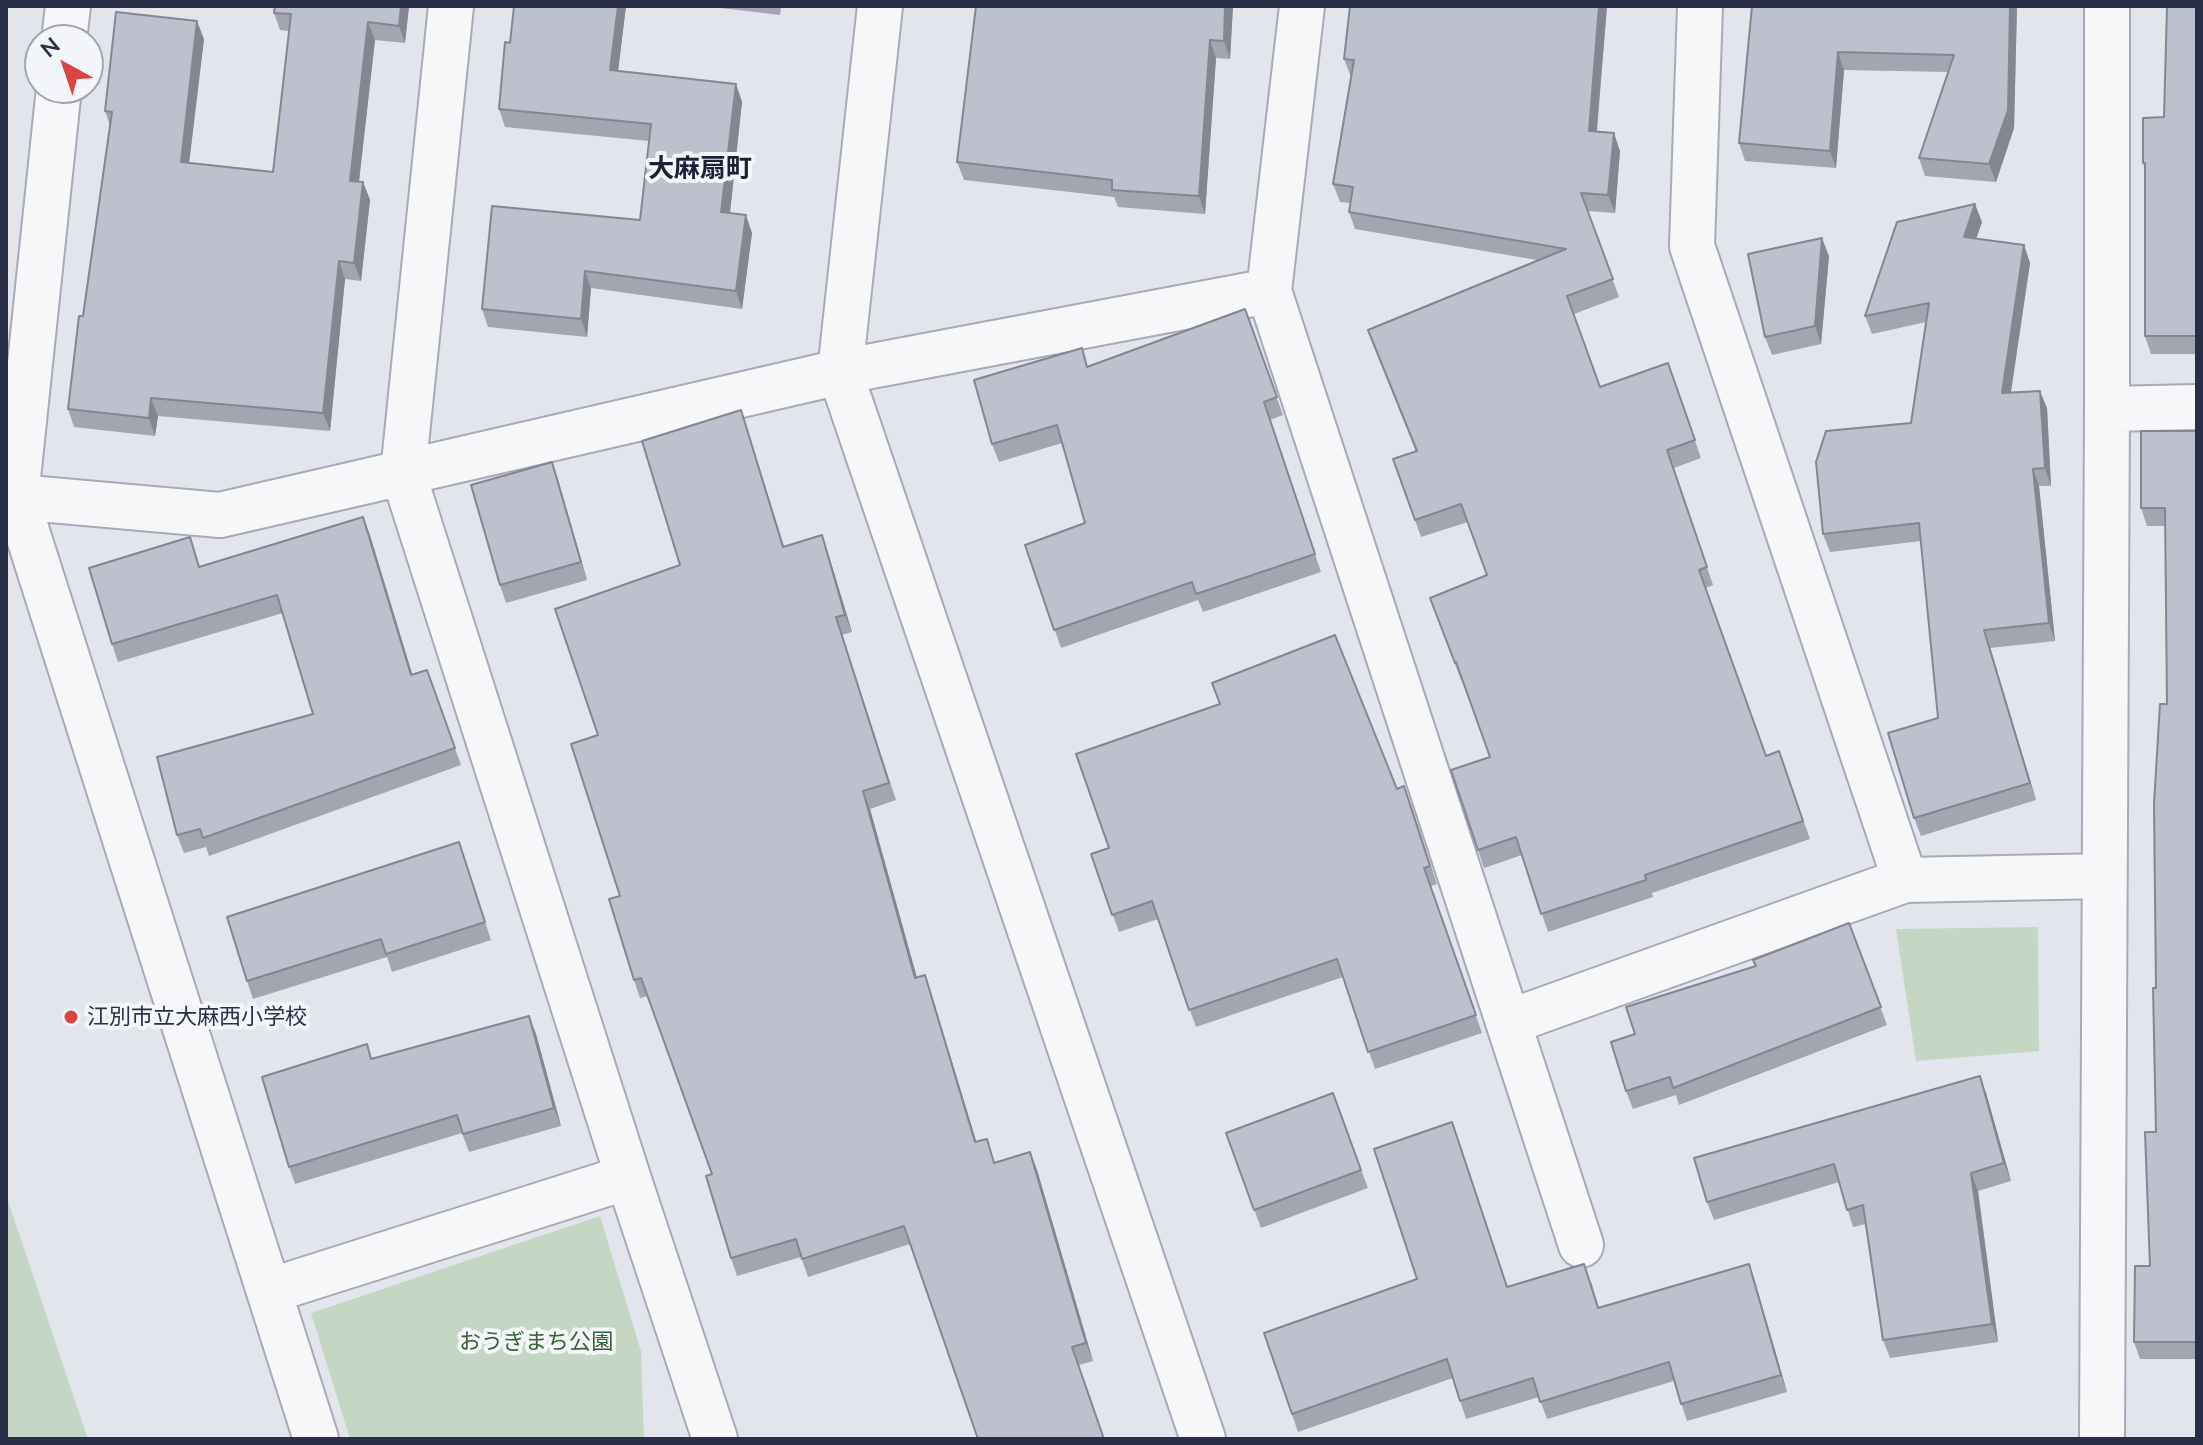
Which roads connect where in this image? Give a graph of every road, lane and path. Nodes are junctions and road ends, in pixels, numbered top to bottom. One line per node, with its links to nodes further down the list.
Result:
1 (451, 6): 11 (street)
2 (880, 6): 8 (street)
3 (1302, 6): 7 (street)
4 (1700, 6): 14 (street)
5 (2107, 6): 10 (street)
6 (57, 104): 12 (street)
7 (1269, 291): 8 (street); 15 (street)
8 (840, 372): 11 (street); 21 (street)
9 (2197, 407): 10 (street)
10 (2107, 409): 13 (street)
11 (403, 473): 12 (street); 16 (street)
12 (11, 496): 18 (street)
13 (2104, 876): 14 (street); 22 (street)
14 (1905, 880): 15 (street)
15 (1509, 1022): 17 (street)
16 (628, 1177): 18 (street); 20 (street)
17 (1581, 1245)
18 (269, 1291): 19 (street)
19 (316, 1439)
20 (715, 1439)
21 (1203, 1439)
22 (2102, 1439)

